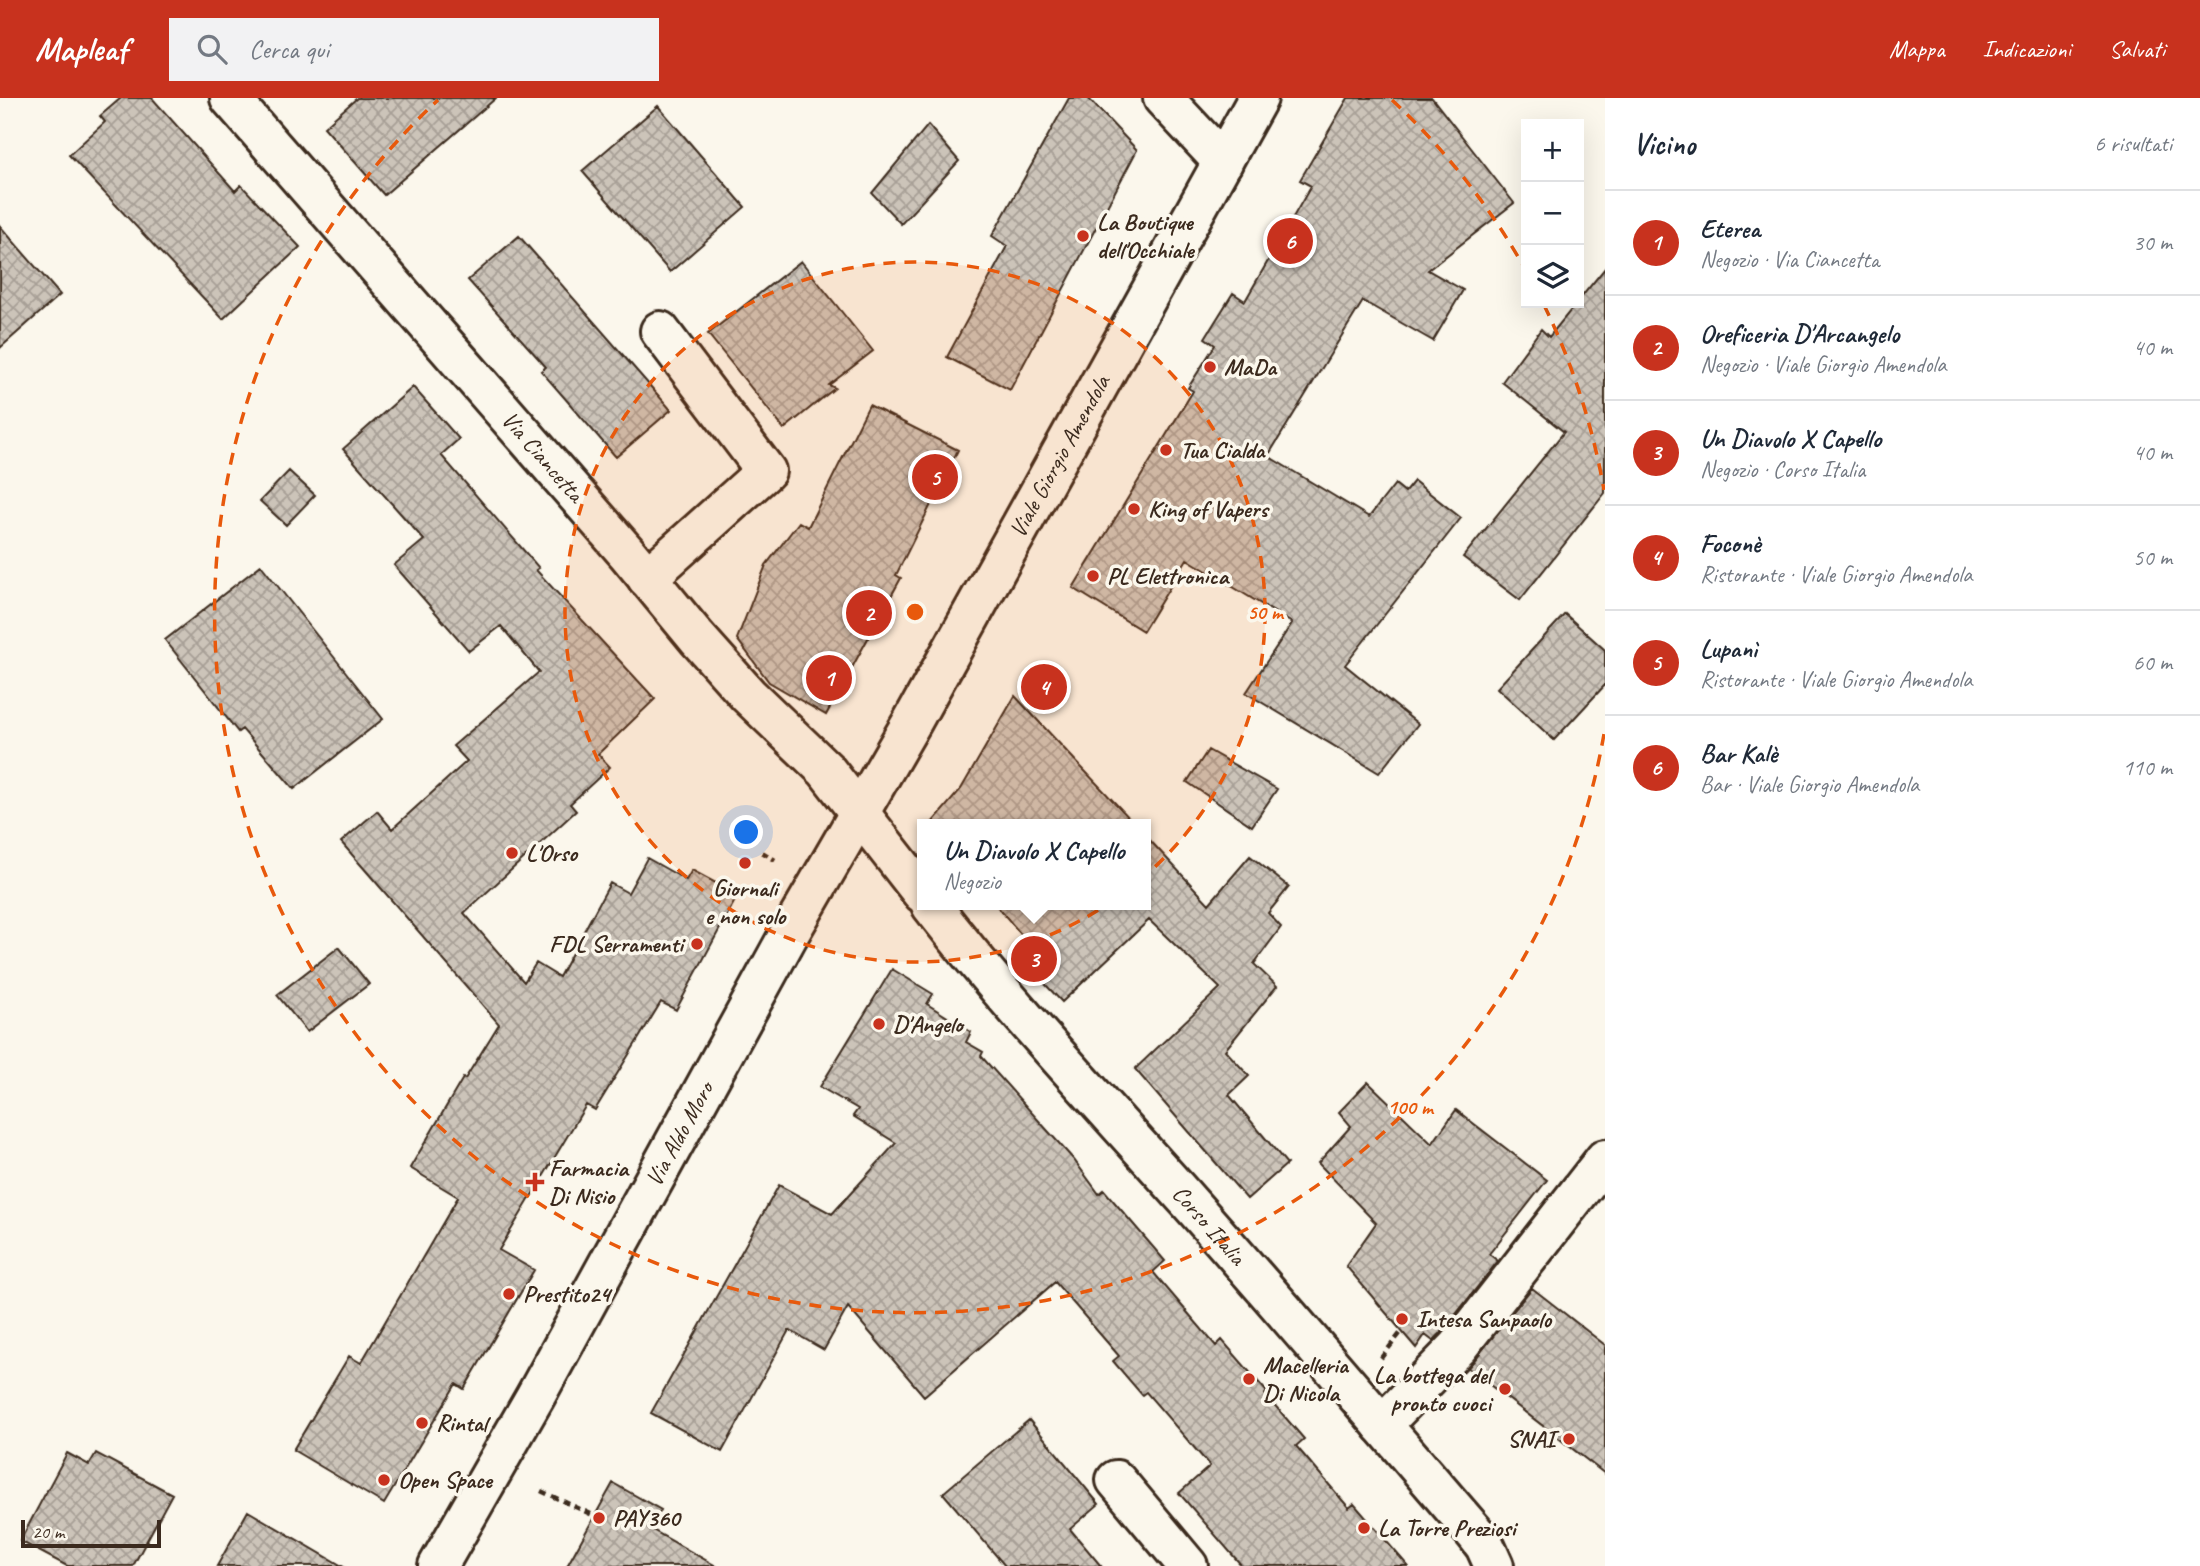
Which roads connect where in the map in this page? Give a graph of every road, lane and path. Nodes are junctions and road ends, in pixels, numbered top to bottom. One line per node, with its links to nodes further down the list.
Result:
1 (230, 98): 6 (street, Via Ciancetta)
2 (1163, 98): 4 (street)
3 (1258, 98): 4 (street, Viale Giorgio Amendola)
4 (1223, 162): 7 (street, Viale Giorgio Amendola)
5 (660, 331): 6 (street)
6 (647, 578): 7 (street, Via Ciancetta)
7 (859, 813): 10 (street); 20 (street, Via Aldo Moro)
8 (762, 852): 9 (path)
9 (775, 860)
10 (917, 887)
11 (935, 910): 15 (street, Corso Italia)
12 (1605, 1159): 15 (street)
13 (1402, 1331): 14 (path)
14 (1379, 1360)
15 (1382, 1425): 19 (street, Corso Italia)
16 (1116, 1480): 21 (street)
17 (541, 1491): 18 (path)
18 (595, 1516)
19 (1489, 1556): 22 (street, Corso Italia)
20 (438, 1566)
21 (1188, 1566)
22 (1521, 1566)

